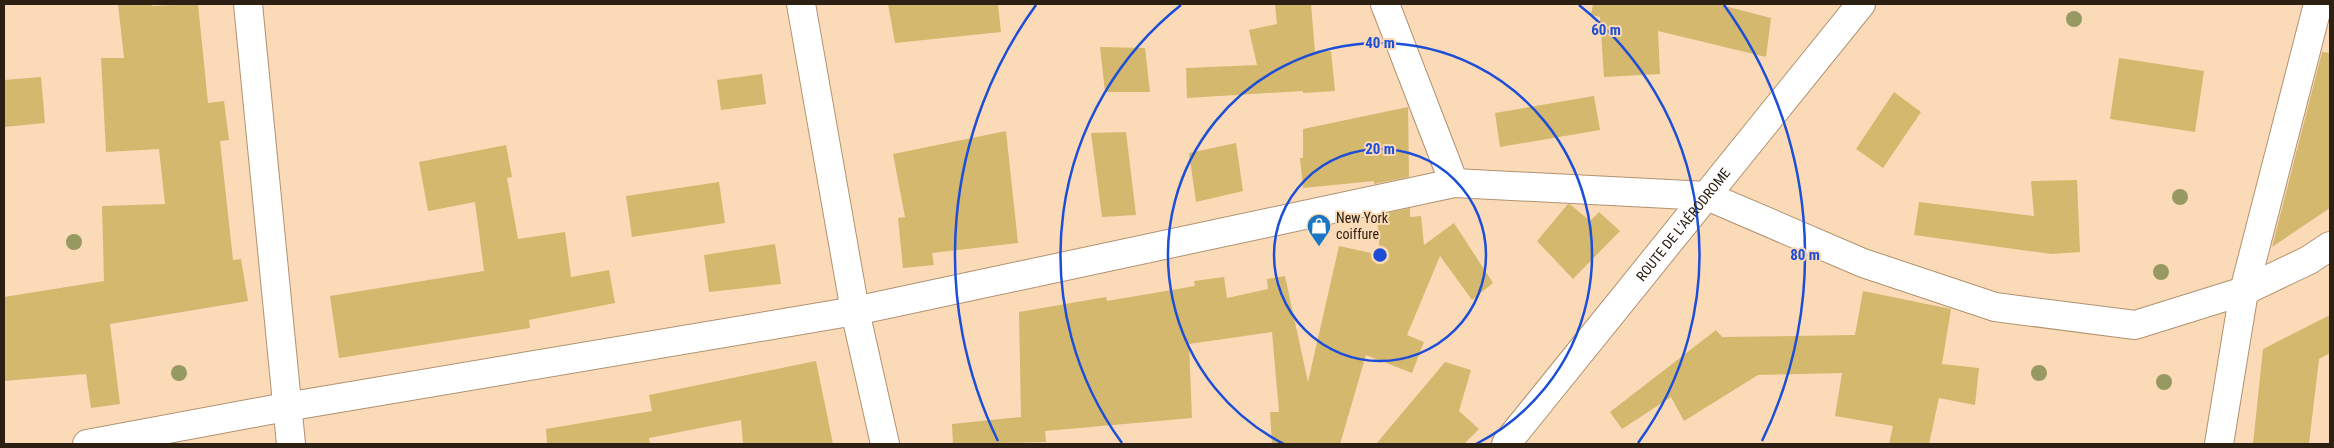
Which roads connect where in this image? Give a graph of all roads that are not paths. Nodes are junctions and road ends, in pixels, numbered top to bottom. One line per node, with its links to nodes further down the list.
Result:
1 (248, 4): 11 (street)
2 (801, 4): 10 (street)
3 (1385, 4): 6 (street)
4 (2318, 4): 9 (street)
5 (1858, 5): 7 (street, ROUTE DE L'AÉRODROME)
6 (1454, 183): 7 (street); 10 (street)
7 (1706, 196): 9 (street); 15 (street, ROUTE DE L'AÉRODROME)
8 (2330, 246): 9 (street)
9 (2244, 291): 16 (street)
10 (854, 311): 11 (street); 14 (street)
11 (286, 407): 12 (street); 13 (street)
12 (87, 444)
13 (290, 444)
14 (885, 444)
15 (1506, 444)
16 (2219, 444)

